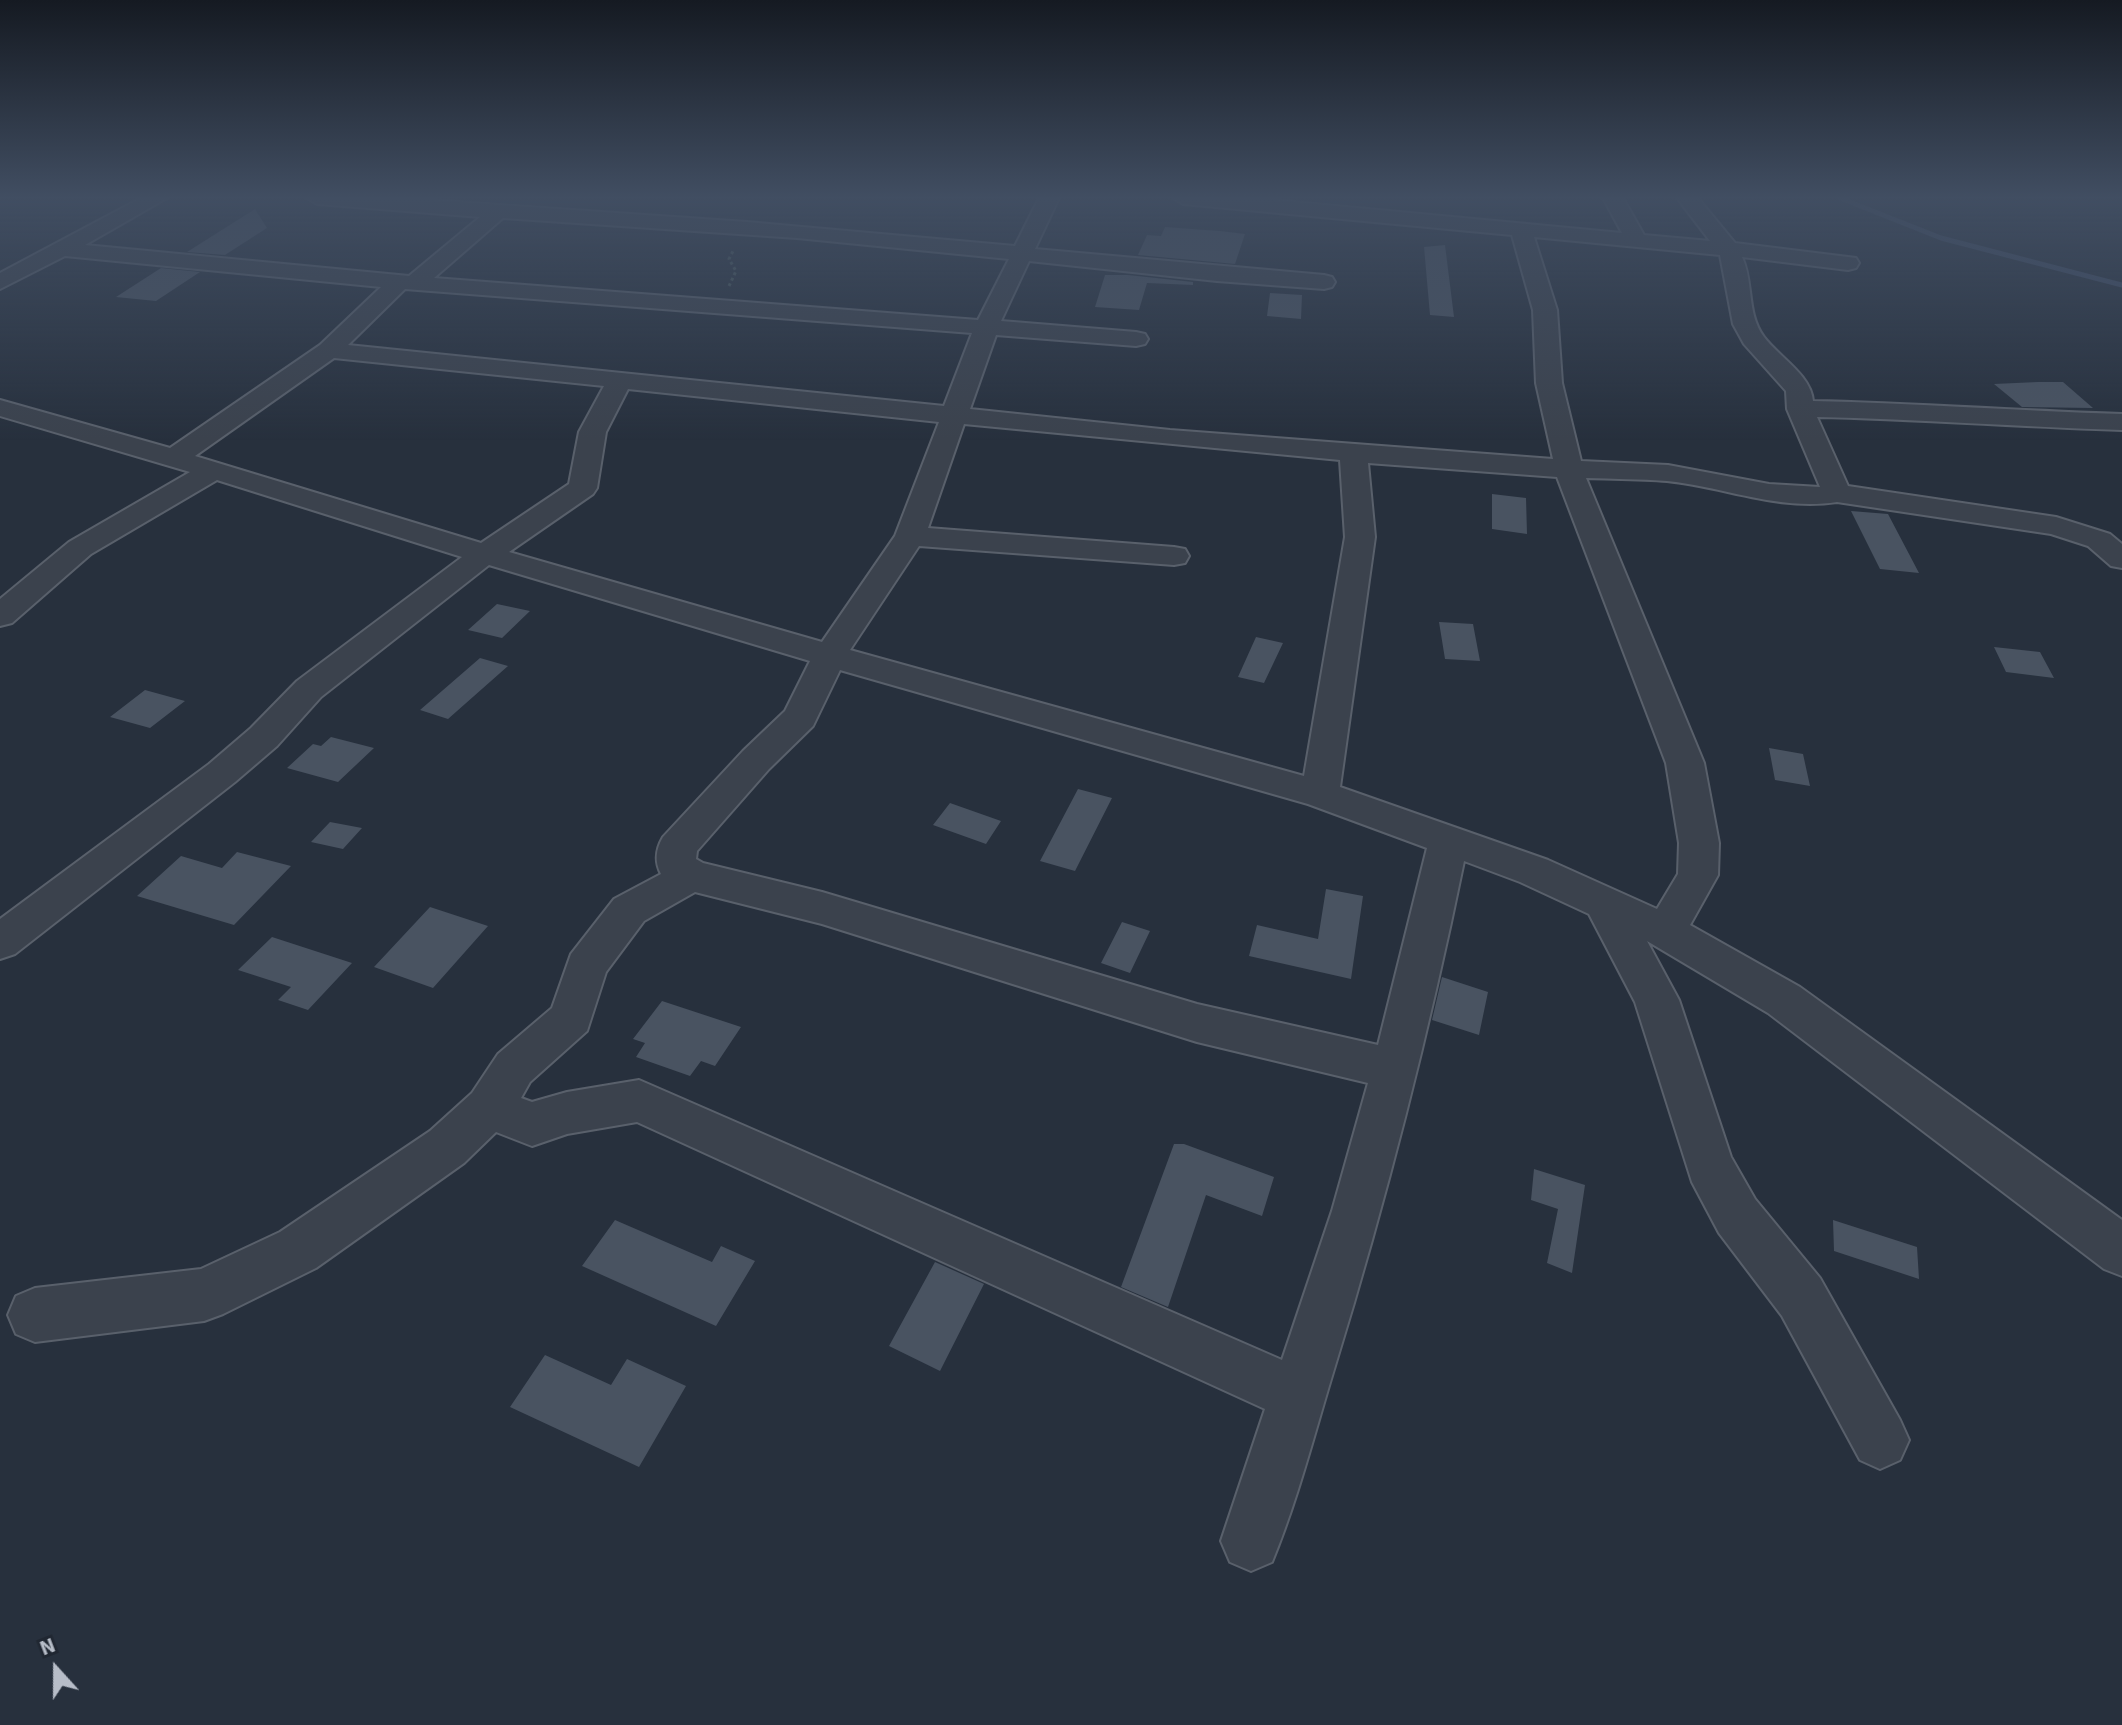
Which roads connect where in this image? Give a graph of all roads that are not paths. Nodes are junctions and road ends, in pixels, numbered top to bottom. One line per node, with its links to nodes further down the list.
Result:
1 (371, 278): 7 (street)
2 (412, 278): 7 (street)
3 (1009, 278): 9 (street)
4 (1258, 278): 8 (street)
5 (1536, 278): 20 (street)
6 (1736, 278): 14 (street)
7 (408, 282): 9 (street); 11 (street)
8 (1324, 282)
9 (987, 326): 10 (street); 15 (street)
10 (1136, 339)
11 (329, 350): 12 (street); 18 (street)
12 (619, 383): 15 (street); 23 (street)
13 (0, 408): 18 (street)
14 (1800, 409): 16 (street); 21 (street)
15 (955, 414): 17 (street); 22 (street)
16 (2122, 422)
17 (1353, 453): 20 (street); 28 (street)
18 (174, 458): 19 (street)
19 (214, 470): 23 (street); 26 (street)
20 (1569, 470): 21 (street); 32 (street)
21 (1837, 493): 25 (street)
22 (910, 536): 24 (street); 27 (street)
23 (486, 553): 27 (street); 33 (street)
24 (1174, 556)
25 (2122, 559)
26 (0, 616)
27 (829, 657): 28 (street); 30 (street)
28 (1320, 794): 29 (street)
29 (1449, 839): 31 (street); 34 (street)
30 (691, 876): 34 (street); 35 (street)
31 (1603, 901): 32 (street); 39 (street)
32 (1665, 931): 36 (street)
33 (0, 942)
34 (1394, 1069): 38 (street)
35 (489, 1108): 37 (street); 38 (street)
36 (2122, 1251)
37 (35, 1315)
38 (1299, 1396): 40 (street)
39 (1880, 1440)
40 (1251, 1541)

